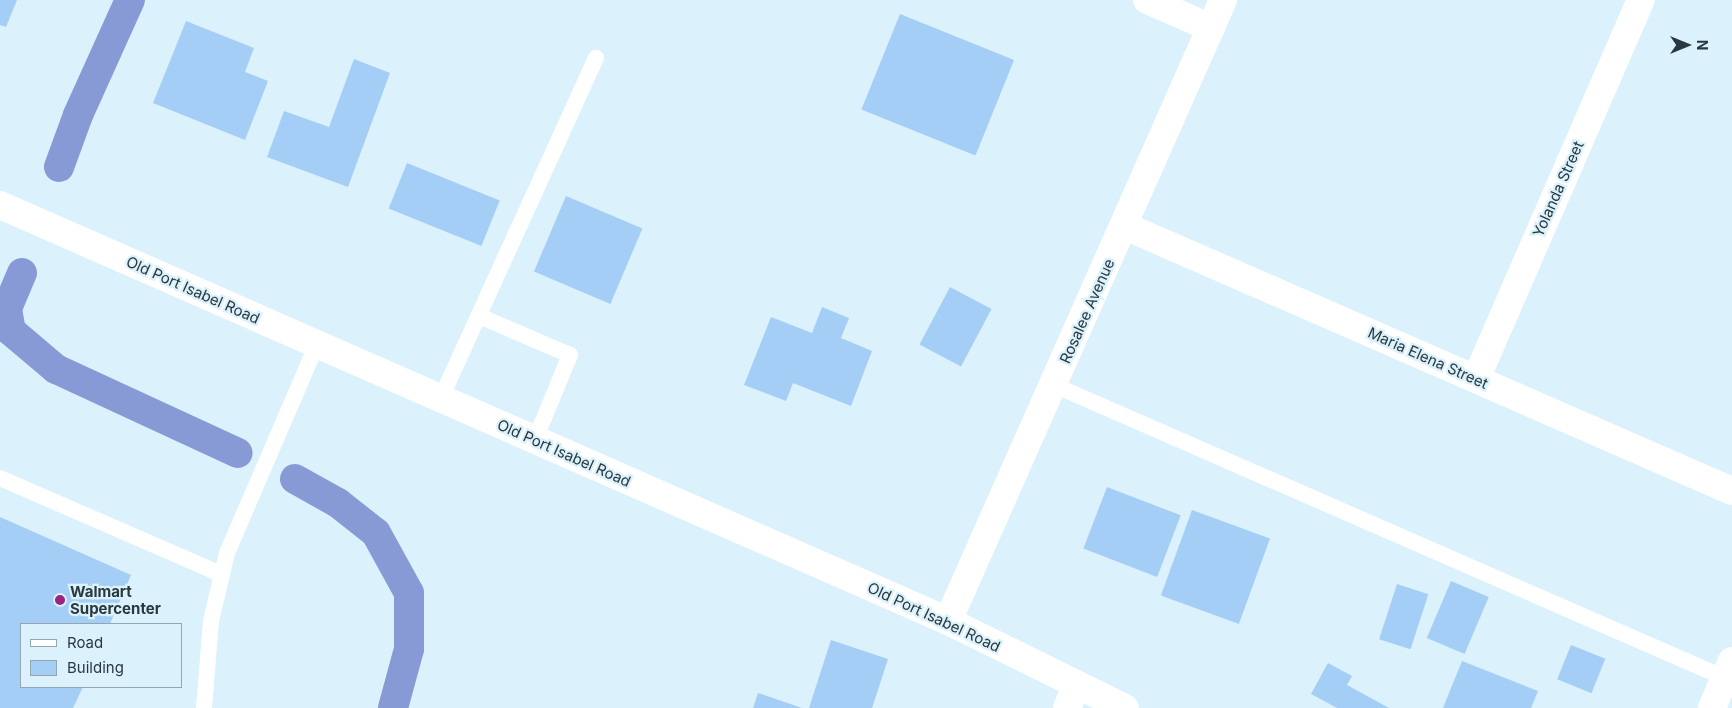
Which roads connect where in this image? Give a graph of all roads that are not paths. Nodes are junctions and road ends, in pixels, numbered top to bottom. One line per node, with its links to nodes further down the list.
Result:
1 (1148, 0): 4 (street)
2 (1223, 0): 4 (street, Rosalee Avenue)
3 (1641, 0): 10 (street, Yolanda Street)
4 (1211, 28): 7 (street, Rosalee Avenue)
5 (596, 58): 8 (lane)
6 (0, 205): 9 (street, Old Port Isabel Road)
7 (1124, 226): 10 (street, Maria Elena Street); 11 (street, Rosalee Avenue)
8 (479, 316): 12 (lane); 13 (lane)
9 (317, 344): 12 (street, Old Port Isabel Road); 16 (lane)
10 (1476, 379): 15 (street, Maria Elena Street)
11 (1054, 385): 17 (street, Rosalee Avenue); 18 (lane)
12 (441, 398): 13 (street, Old Port Isabel Road)
13 (535, 440): 17 (street, Old Port Isabel Road)
14 (0, 478): 16 (lane)
15 (1732, 491)
16 (221, 574): 20 (lane)
17 (948, 621): 19 (street, Old Port Isabel Road)
18 (1728, 669): 22 (street)
19 (1072, 697): 21 (street, Old Port Isabel Road)
20 (204, 708)
21 (1125, 708)
22 (1712, 708)

